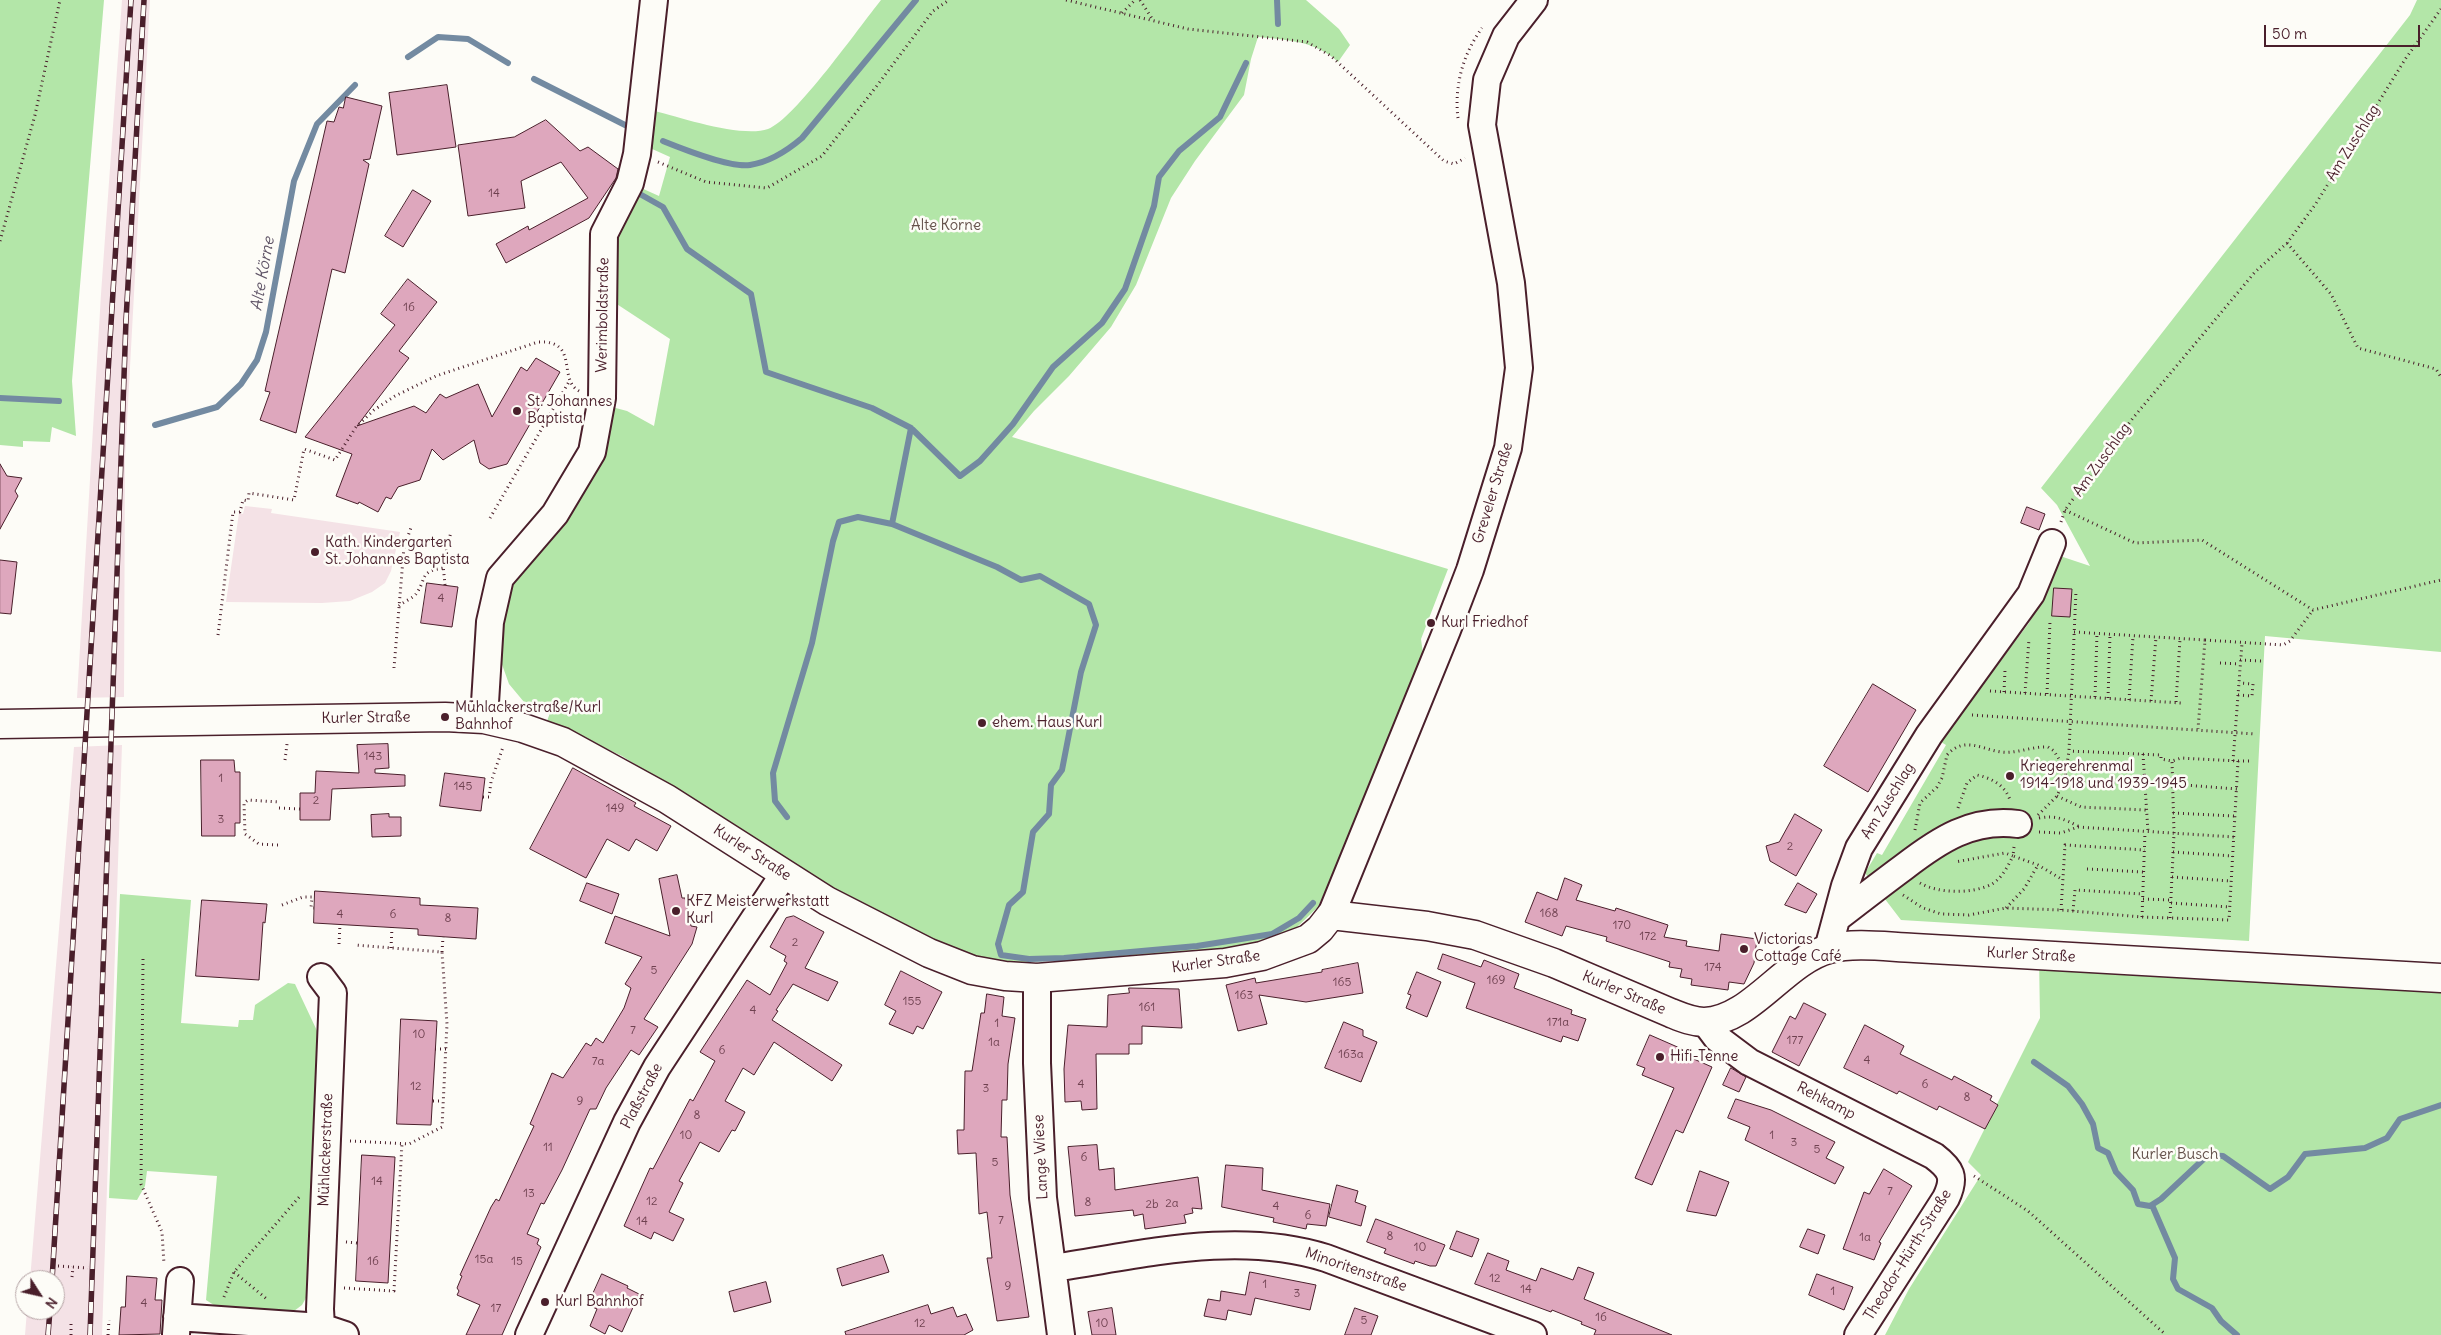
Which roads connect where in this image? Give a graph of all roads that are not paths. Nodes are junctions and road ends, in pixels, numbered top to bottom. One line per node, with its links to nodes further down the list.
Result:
1 (654, 0): 4 (street, Werimboldstraße)
2 (1534, 0): 8 (street, Greveler Straße)
3 (2052, 543): 9 (street, Am Zuschlag)
4 (484, 720): 5 (main road, Kurler Straße); 7 (main road, Kurler Straße)
5 (0, 724)
6 (2017, 832): 9 (street)
7 (784, 874): 12 (main road, Kurler Straße); 20 (street, Plaßstraße)
8 (1331, 915): 12 (main road, Kurler Straße); 14 (main road, Kurler Straße)
9 (1837, 918): 10 (street, Am Zuschlag)
10 (1828, 949): 13 (main road, Kurler Straße); 14 (main road, Kurler Straße)
11 (321, 977): 19 (street, Mühlackerstraße)
12 (1036, 978): 16 (street, Lange Wiese)
13 (2441, 978)
14 (1705, 1022): 15 (street, Rehkamp)
15 (1951, 1174): 23 (street, Theodor-Hürth-Straße)
16 (1052, 1268): 21 (street, Lange Wiese); 22 (street, Minoritenstraße)
17 (173, 1275): 18 (street)
18 (177, 1326): 19 (street, Mühlackerstraße)
19 (333, 1331)
20 (529, 1335)
21 (1061, 1335)
22 (1533, 1335)
23 (1858, 1335)

